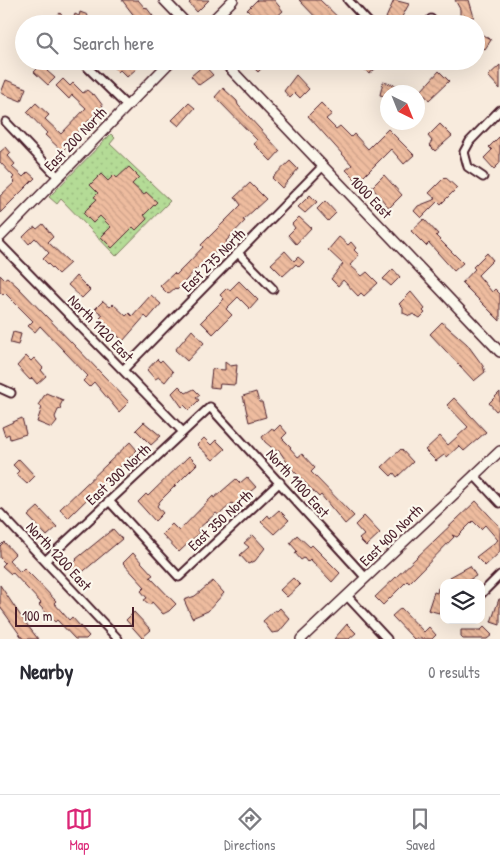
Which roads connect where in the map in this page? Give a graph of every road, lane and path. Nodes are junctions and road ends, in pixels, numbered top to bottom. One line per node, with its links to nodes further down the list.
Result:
1 (164, 0): 4 (street)
2 (233, 0): 5 (street)
3 (348, 0): 6 (street)
4 (178, 15)
5 (218, 15)
6 (362, 15)
7 (90, 70): 10 (street)
8 (162, 70): 10 (street, East 200 North)
9 (230, 70): 13 (street, 1000 East)
10 (127, 106): 14 (street, East 200 North)
11 (500, 110): 15 (street)
12 (6, 122): 14 (street)
13 (322, 167): 18 (street, East 275 North); 20 (street, 1000 East)
14 (58, 176): 16 (street, East 200 North)
15 (483, 178)
16 (0, 237)
17 (0, 244): 21 (street, North 1120 East)
18 (239, 254): 19 (street); 21 (street, East 275 North)
19 (272, 289)
20 (500, 352)
21 (122, 370): 25 (street, North 1120 East)
22 (0, 388): 23 (street)
23 (11, 392)
24 (210, 407): 25 (street, East 300 North); 28 (street, North 1100 East)
25 (183, 432): 29 (street, East 300 North)
26 (500, 451): 27 (street, East 400 North)
27 (474, 475): 30 (street); 34 (street, East 400 North)
28 (280, 482): 29 (street, East 350 North); 34 (street, North 1100 East)
29 (110, 502): 32 (street, East 300 North)
30 (500, 503)
31 (0, 513): 32 (street, North 1200 East)
32 (45, 561): 37 (street, North 1200 East)
33 (500, 575): 35 (street)
34 (366, 578): 36 (street, East 400 North)
35 (485, 590)
36 (347, 596): 38 (street, East 400 North); 39 (street)
37 (118, 639)
38 (301, 639)
39 (387, 639)

